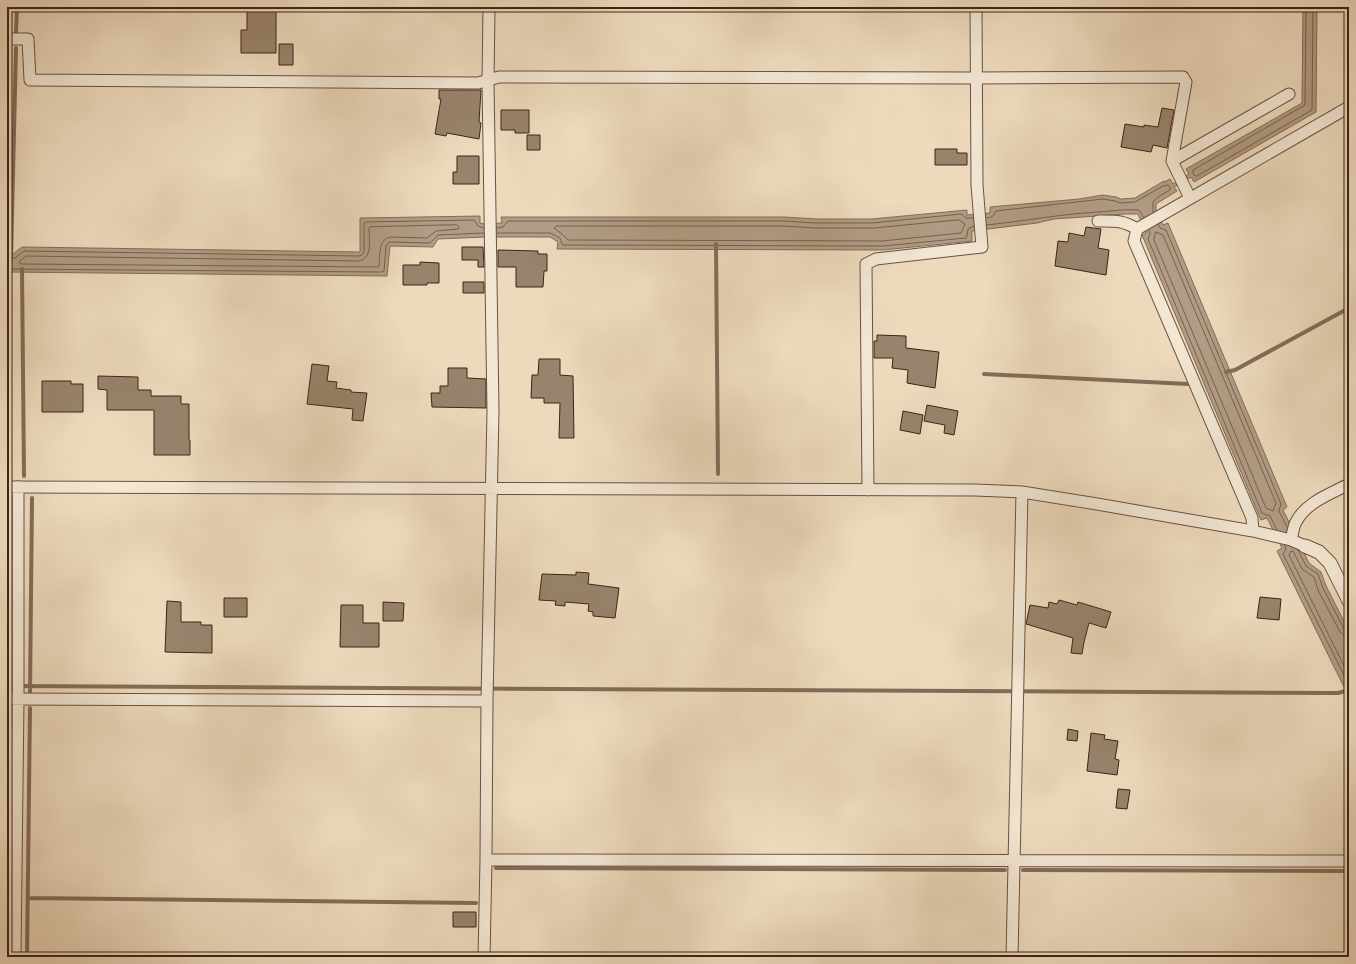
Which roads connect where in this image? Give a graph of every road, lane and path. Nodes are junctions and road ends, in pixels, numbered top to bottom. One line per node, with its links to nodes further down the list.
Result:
1 (489, 7): 5 (street)
2 (976, 7): 4 (street)
3 (7, 39): 5 (street)
4 (976, 78): 5 (street); 8 (street); 15 (street)
5 (488, 81): 14 (street)
6 (1289, 94): 8 (street)
7 (1349, 107): 9 (street)
8 (1172, 161): 9 (street)
9 (1190, 198): 11 (street)
10 (1098, 221): 11 (street)
11 (1139, 228): 17 (street)
12 (1349, 484): 18 (street)
13 (13, 487): 14 (street); 21 (street)
14 (492, 488): 15 (street); 22 (street)
15 (868, 490): 16 (street)
16 (1022, 492): 17 (street); 24 (street)
17 (1253, 531): 18 (street)
18 (1291, 540): 19 (street)
19 (1305, 546): 20 (street)
20 (1349, 601)
21 (14, 697): 22 (street); 26 (street)
22 (487, 698): 23 (street)
23 (486, 860): 24 (street); 27 (street)
24 (1014, 861): 25 (street); 28 (street)
25 (1349, 861)
26 (15, 957)
27 (484, 957)
28 (1012, 957)

